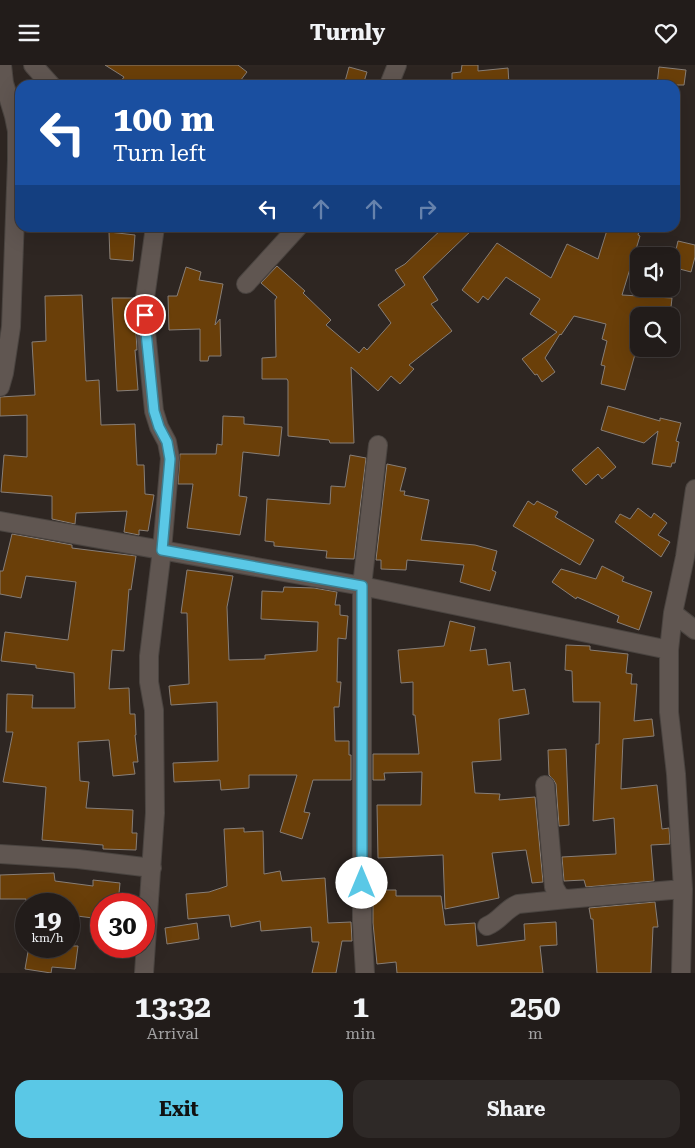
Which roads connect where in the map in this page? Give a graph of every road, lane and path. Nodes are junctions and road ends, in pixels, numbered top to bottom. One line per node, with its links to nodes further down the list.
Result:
1 (1, 65): 6 (street)
2 (33, 65): 4 (street)
3 (397, 65): 5 (street)
4 (46, 80)
5 (391, 80)
6 (15, 123)
7 (15, 193): 11 (street)
8 (154, 232): 15 (street)
9 (293, 232): 10 (street)
10 (246, 284)
11 (0, 387)
12 (378, 445): 16 (street)
13 (695, 489): 17 (street)
14 (0, 521): 15 (street)
15 (162, 550): 16 (street); 22 (street)
16 (362, 586): 19 (street); 27 (street)
17 (673, 613): 18 (street); 19 (street)
18 (695, 630)
19 (669, 650): 23 (street)
20 (545, 785): 24 (street)
21 (0, 854): 22 (street)
22 (152, 868): 26 (street)
23 (683, 889): 24 (street); 28 (street)
24 (567, 899): 25 (street)
25 (487, 926)
26 (144, 973)
27 (365, 973)
28 (682, 973)

